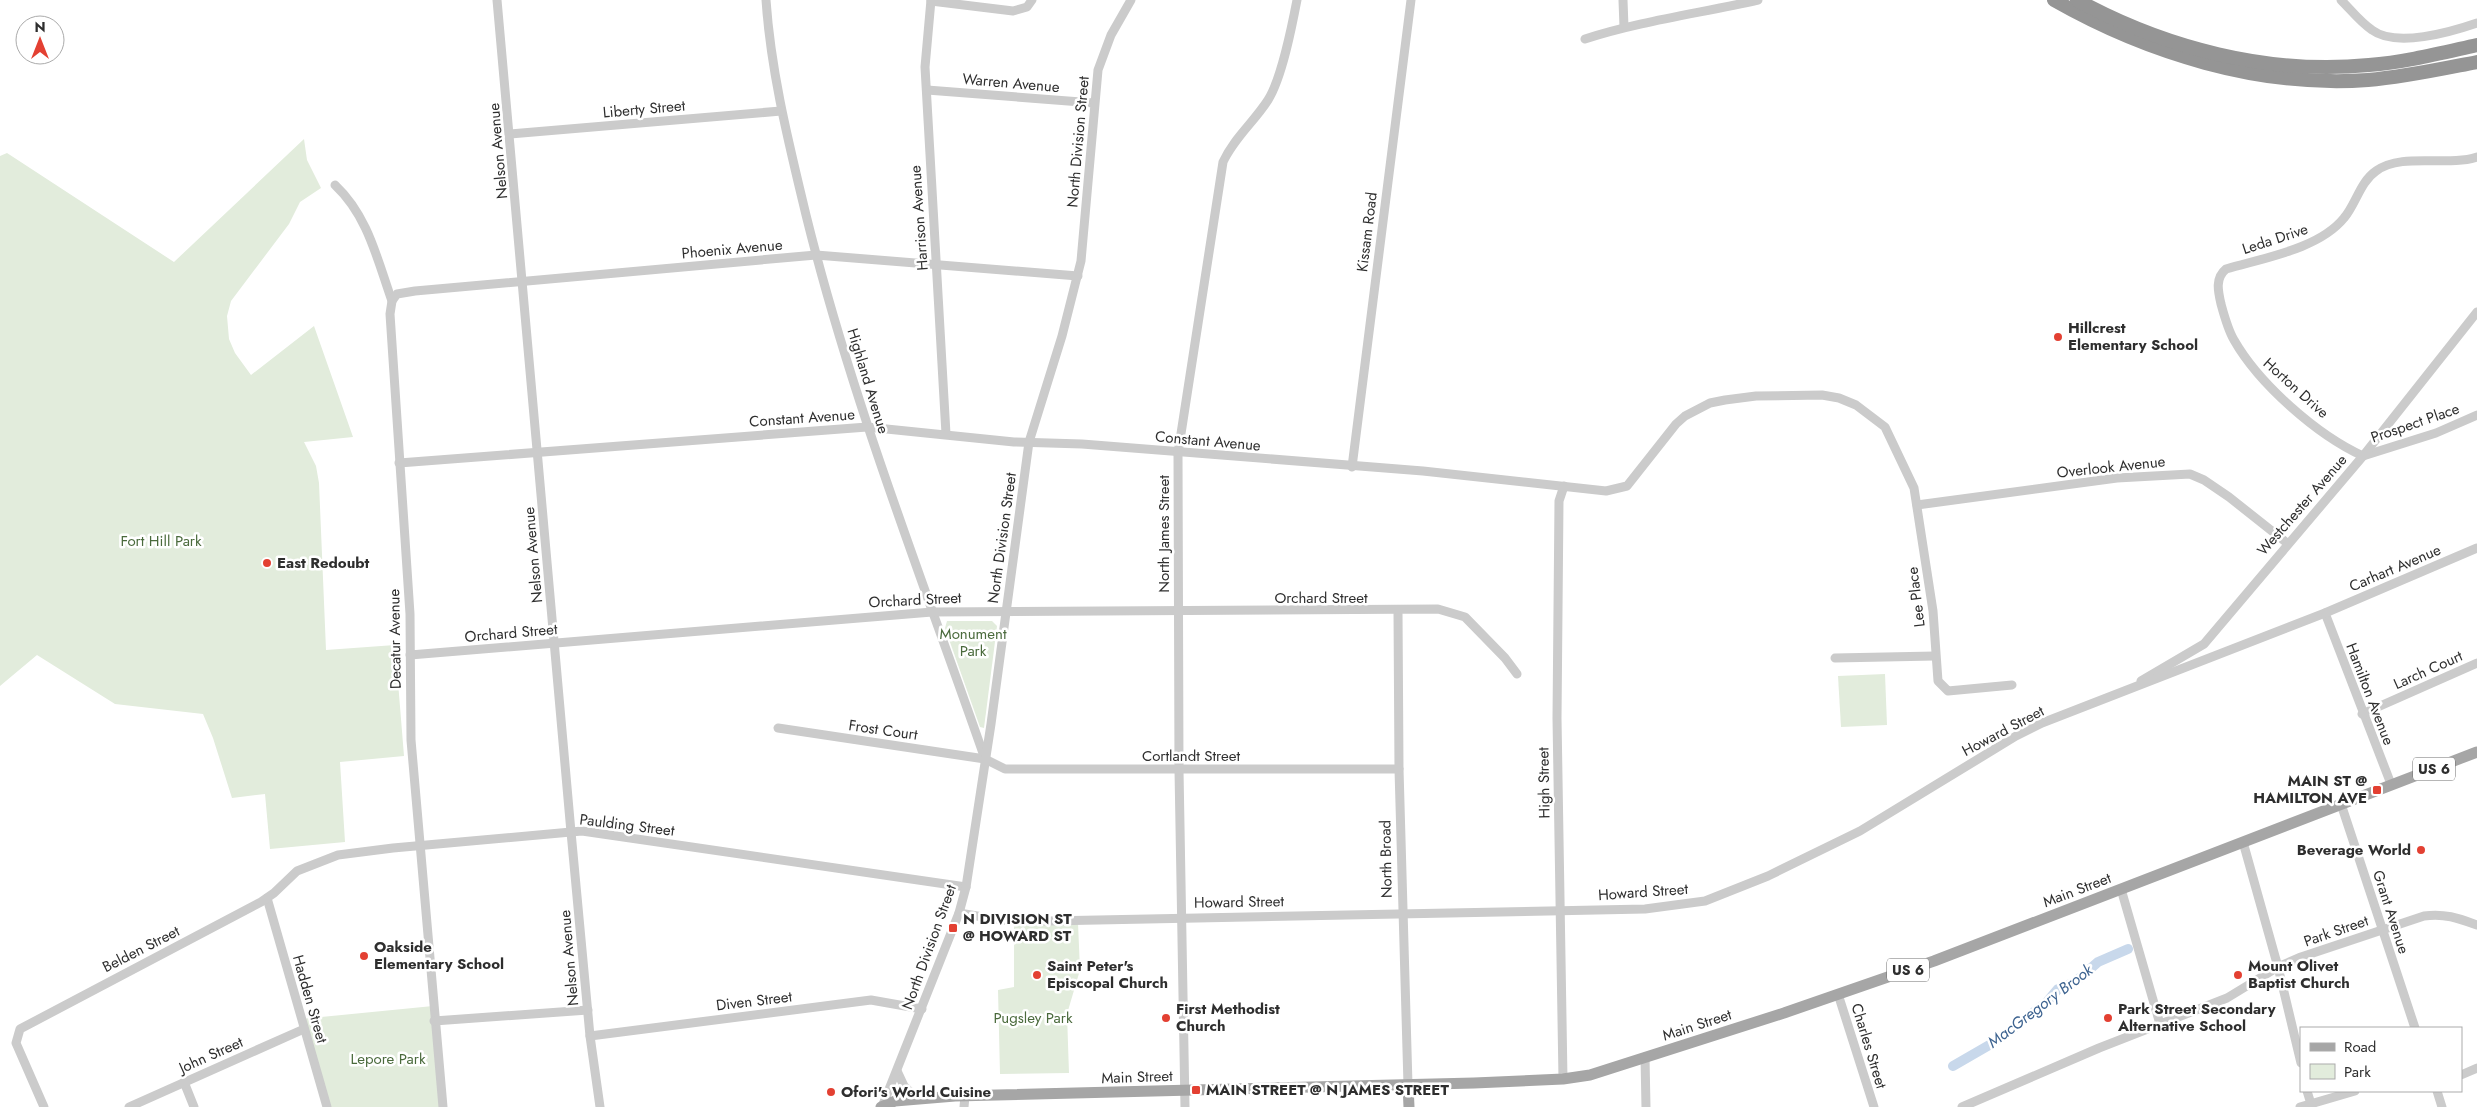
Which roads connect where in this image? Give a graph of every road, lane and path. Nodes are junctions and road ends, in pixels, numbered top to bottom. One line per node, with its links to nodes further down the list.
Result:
1 (497, 0): 22 (street, Nelson Avenue)
2 (766, 0): 21 (street, Highland Avenue)
3 (931, 0): 4 (street); 19 (street, Harrison Avenue)
4 (1032, 0)
5 (1131, 0): 20 (street, North Division Street)
6 (1297, 0): 37 (street, North James Street)
7 (1412, 0): 40 (street, Kissam Road)
8 (1623, 0): 15 (street)
9 (1758, 0): 13 (street)
10 (2054, 0): 18 (highway)
11 (2076, 0): 17 (highway)
12 (2341, 0): 14 (street)
13 (1747, 1): 15 (street)
14 (2477, 22)
15 (1624, 26): 16 (street)
16 (1585, 39)
17 (2477, 45)
18 (2477, 62)
19 (927, 90): 20 (street, Warren Avenue); 26 (street, Harrison Avenue)
20 (1094, 103): 28 (street, North Division Street)
21 (780, 111): 22 (street, Liberty Street); 25 (street, Highland Avenue)
22 (510, 134): 29 (street, Nelson Avenue)
23 (2477, 157): 27 (street, Leda Drive)
24 (336, 185): 30 (street, Decatur Avenue)
25 (816, 255): 26 (street, Phoenix Avenue); 29 (street, Phoenix Avenue); 33 (street, Highland Avenue)
26 (936, 265): 28 (street, Phoenix Avenue); 34 (street, Harrison Avenue)
27 (2226, 269): 38 (street, Horton Drive)
28 (1078, 276): 35 (street, North Division Street)
29 (524, 282): 30 (street, Phoenix Avenue); 36 (street, Nelson Avenue)
30 (392, 301): 39 (street, Decatur Avenue)
31 (2477, 312): 38 (street, Westchester Avenue)
32 (2477, 415): 38 (street, Prospect Place)
33 (867, 427): 34 (street, Constant Avenue); 36 (street, Constant Avenue); 47 (street, Highland Avenue)
34 (946, 434): 35 (street, Constant Avenue)
35 (1029, 442): 37 (street, Constant Avenue); 45 (street, North Division Street)
36 (538, 453): 39 (street, Constant Avenue); 50 (street, Nelson Avenue)
37 (1178, 453): 40 (street, Constant Avenue); 48 (street, North James Street)
38 (2363, 456): 43 (street, Westchester Avenue)
39 (399, 463): 51 (street, Decatur Avenue)
40 (1352, 467): 41 (street, Constant Avenue)
41 (1564, 486): 42 (street, Constant Avenue); 72 (street, High Street)
42 (1917, 505): 43 (street, Overlook Avenue); 52 (street, Lee Place)
43 (2287, 543): 57 (street, Westchester Avenue)
44 (2477, 548): 49 (street, Carhart Avenue)
45 (1006, 611): 47 (street, Orchard Street); 48 (street, Orchard Street); 61 (street, North Division Street)
46 (1398, 611): 48 (street, Orchard Street); 55 (street, Orchard Street); 62 (street, North Broad)
47 (932, 612): 50 (street, Orchard Street); 61 (street, Highland Avenue)
48 (1178, 612): 63 (street, North James Street)
49 (2325, 613): 57 (street, Howard Street); 58 (street, Hamilton Avenue)
50 (554, 643): 51 (street, Orchard Street); 66 (street, Nelson Avenue)
51 (410, 655): 68 (street, Decatur Avenue)
52 (1935, 656): 53 (street); 56 (street, Lee Place)
53 (1835, 658)
54 (2477, 663): 58 (street, Larch Court)
55 (1517, 674)
56 (2012, 685)
57 (2126, 690): 72 (street, Howard Street)
58 (2362, 714): 64 (street, Hamilton Avenue)
59 (778, 728): 61 (street, Frost Court)
60 (2477, 752): 64 (main road, Main Street / US 6)
61 (985, 759): 63 (street, Cortlandt Street); 69 (street, North Division Street)
62 (1399, 769): 63 (street, Cortlandt Street); 74 (street, North Broad)
63 (1179, 770): 75 (street, North James Street)
64 (2391, 784): 65 (main road, Main Street / US 6)
65 (2341, 804): 67 (main road, Main Street / US 6); 77 (street, Grant Avenue)
66 (571, 832): 68 (street, Paulding Street); 69 (street, Paulding Street); 81 (street, Nelson Avenue)
67 (2243, 842): 70 (main road, Main Street / US 6); 78 (street)
68 (420, 845): 71 (street, Paulding Street); 82 (street, Decatur Avenue)
69 (966, 888): 73 (street, North Division Street)
70 (2121, 889): 79 (main road, Main Street / US 6); 83 (street)
71 (267, 898): 85 (street, Hadden Street); 102 (street, Belden Street)
72 (1561, 910): 74 (street, Howard Street); 92 (street, High Street)
73 (959, 913): 75 (street, Howard Street); 80 (street, North Division Street)
74 (1402, 913): 75 (street, Howard Street); 94 (street, North Broad)
75 (1181, 917): 95 (street, North James Street)
76 (2477, 925): 77 (street, Park Street)
77 (2382, 929): 78 (street, Park Street); 84 (street, Grant Avenue)
78 (2278, 968): 83 (street, Park Street); 88 (street)
79 (1838, 994): 87 (main road, Main Street / US 6); 112 (street, Charles Street)
80 (922, 1009): 86 (street, Diven Street); 90 (street, North Division Street)
81 (588, 1010): 82 (street); 86 (street, Nelson Avenue)
82 (434, 1021): 106 (street, Decatur Avenue)
83 (2160, 1024): 113 (street, Park Street)
84 (2415, 1027)
85 (304, 1029): 93 (street, John Street); 105 (street, Hadden Street)
86 (590, 1036): 107 (street, Nelson Avenue)
87 (1645, 1057): 92 (main road, Main Street / US 6); 111 (street)
88 (2300, 1059)
89 (2477, 1068): 91 (street)
90 (897, 1071): 99 (street); 108 (street, North Division Street)
91 (2462, 1075)
92 (1563, 1079): 94 (main road, Main Street / US 6)
93 (184, 1082): 103 (street, John Street); 104 (street)
94 (1408, 1085): 95 (main road, Main Street / US 6); 110 (main road, North Broad)
95 (1184, 1090): 100 (main road, Main Street / US 6); 109 (street, North James Street)
96 (2307, 1092): 101 (street)
97 (2352, 1092): 101 (street)
98 (2437, 1092): 115 (street)
99 (917, 1099): 100 (main road, Main Street / US 6); 108 (main road, Main Street / US 6)
100 (964, 1101)
101 (2311, 1105): 114 (street)
102 (44, 1107)
103 (128, 1107)
104 (194, 1107)
105 (327, 1107)
106 (443, 1107)
107 (600, 1107)
108 (882, 1107)
109 (1185, 1107)
110 (1408, 1107)
111 (1646, 1107)
112 (1874, 1107)
113 (1962, 1107)
114 (2300, 1107)
115 (2442, 1107)

